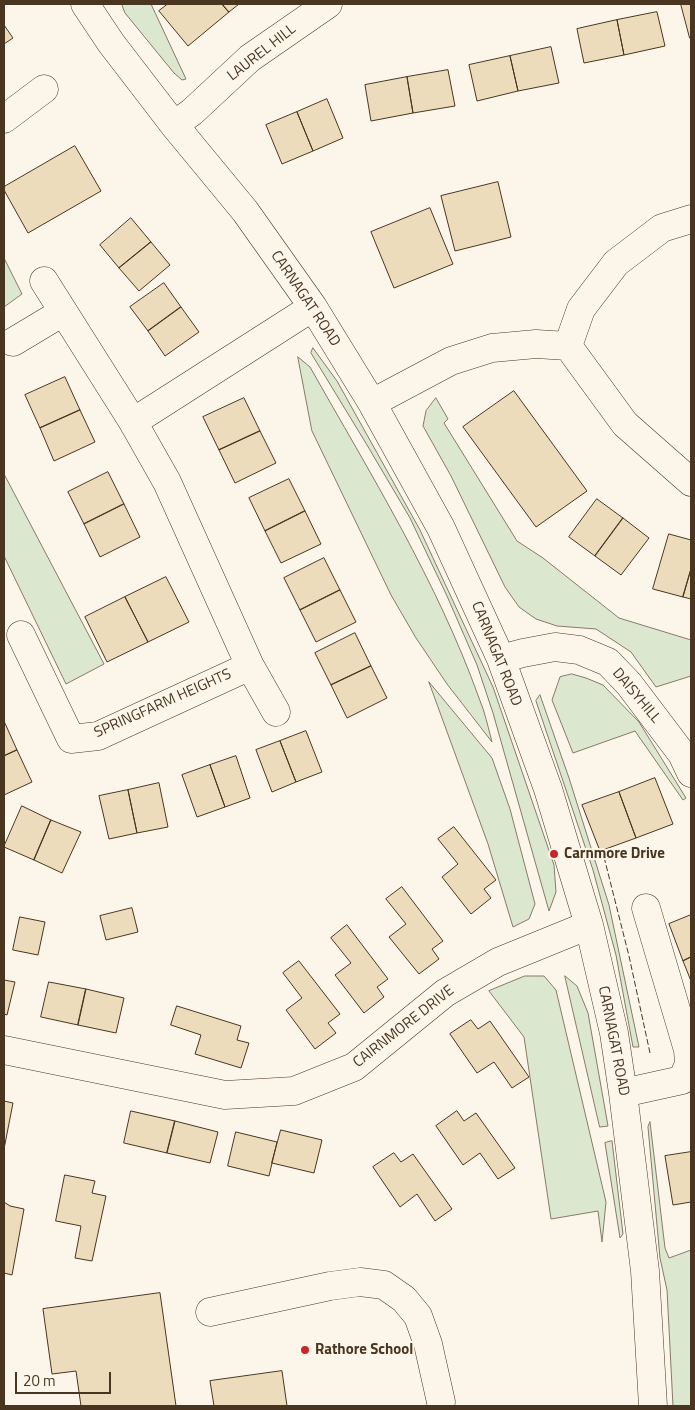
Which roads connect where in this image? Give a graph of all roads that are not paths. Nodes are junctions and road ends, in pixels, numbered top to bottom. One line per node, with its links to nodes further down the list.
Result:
1 (86, 4): 5 (street, CARNAGAT ROAD)
2 (328, 4): 5 (street, LAUREL HILL)
3 (44, 89): 4 (street)
4 (4, 119)
5 (174, 125): 8 (street, CARNAGAT ROAD)
6 (691, 219): 11 (street)
7 (44, 281): 9 (street, SPRINGFARM HEIGHTS)
8 (312, 307): 12 (street, CARNAGAT ROAD); 13 (street)
9 (63, 312): 10 (street); 13 (street, SPRINGFARM HEIGHTS)
10 (13, 342)
11 (568, 346): 12 (street); 14 (street)
12 (372, 403): 16 (street, CARNAGAT ROAD)
13 (133, 422): 17 (street, SPRINGFARM HEIGHTS)
14 (691, 482)
15 (21, 635): 17 (street, SPRINGFARM HEIGHTS)
16 (501, 659): 19 (street, DAISYHILL); 21 (street, CARNAGAT ROAD)
17 (250, 666): 18 (street, SPRINGFARM HEIGHTS)
18 (276, 712)
19 (691, 773)
20 (646, 908): 23 (street)
21 (589, 925): 22 (street, CAIRNMORE DRIVE); 23 (street, CARNAGAT ROAD)
22 (4, 1050)
23 (624, 1093): 26 (street, CARNAGAT ROAD)
24 (210, 1312): 25 (street)
25 (441, 1402)
26 (653, 1406)

